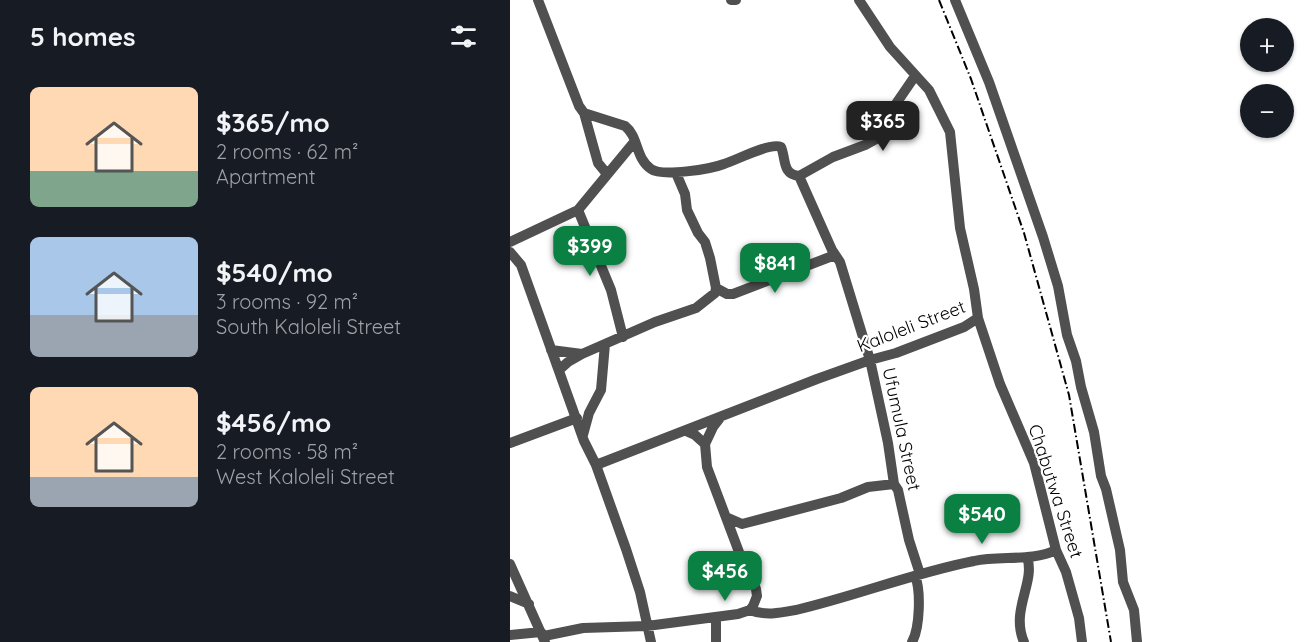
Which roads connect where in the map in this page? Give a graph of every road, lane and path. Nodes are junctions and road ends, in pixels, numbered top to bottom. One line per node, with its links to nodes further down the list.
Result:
1 (538, 0): 7 (street)
2 (731, 0): 3 (street)
3 (736, 0)
4 (858, 0): 6 (street, Kaloleli Street)
5 (955, 0): 51 (street)
6 (915, 76): 11 (street); 17 (street, Kaloleli Street)
7 (584, 112): 8 (street); 10 (street)
8 (635, 141): 9 (street); 10 (street)
9 (676, 173): 11 (street, Ufumula Street); 16 (street)
10 (607, 174): 12 (street)
11 (799, 176): 15 (street, Ufumula Street)
12 (578, 210): 13 (street); 18 (street)
13 (510, 242)
14 (510, 252): 20 (street)
15 (835, 255): 16 (street); 22 (street, Ufumula Street)
16 (716, 288): 18 (street)
17 (978, 318): 22 (street, Kaloleli Street); 35 (street, Chabutwa Street)
18 (623, 337): 19 (street)
19 (605, 344): 21 (street); 27 (street)
20 (551, 350): 21 (street); 23 (street)
21 (582, 354): 23 (street)
22 (870, 360): 25 (street, Kaloleli Street); 31 (street, Ufumula Street)
23 (559, 370): 24 (street)
24 (577, 418): 27 (street); 28 (street)
25 (720, 418): 26 (street, Kaloleli Street); 29 (street)
26 (686, 431): 29 (street); 30 (street, Kaloleli Street)
27 (583, 437): 30 (street)
28 (510, 443)
29 (705, 444): 32 (street)
30 (596, 465): 43 (street)
31 (894, 484): 33 (street); 38 (street, Ufumula Street)
32 (726, 517): 33 (street); 34 (street)
33 (742, 524): 34 (street)
34 (735, 541): 41 (street)
35 (1056, 550): 36 (street); 50 (street, Chabutwa Street)
36 (1026, 557): 38 (street); 49 (street)
37 (510, 564): 40 (street)
38 (917, 575): 41 (street); 48 (street, Ufumula Street)
39 (510, 596): 40 (street)
40 (529, 604): 45 (street)
41 (750, 610): 42 (street)
42 (716, 617): 43 (street); 47 (street)
43 (647, 626): 45 (street); 46 (street)
44 (510, 635): 45 (street)
45 (543, 637)
46 (651, 642)
47 (716, 642)
48 (912, 642)
49 (1024, 642)
50 (1082, 642)
51 (1137, 642)

